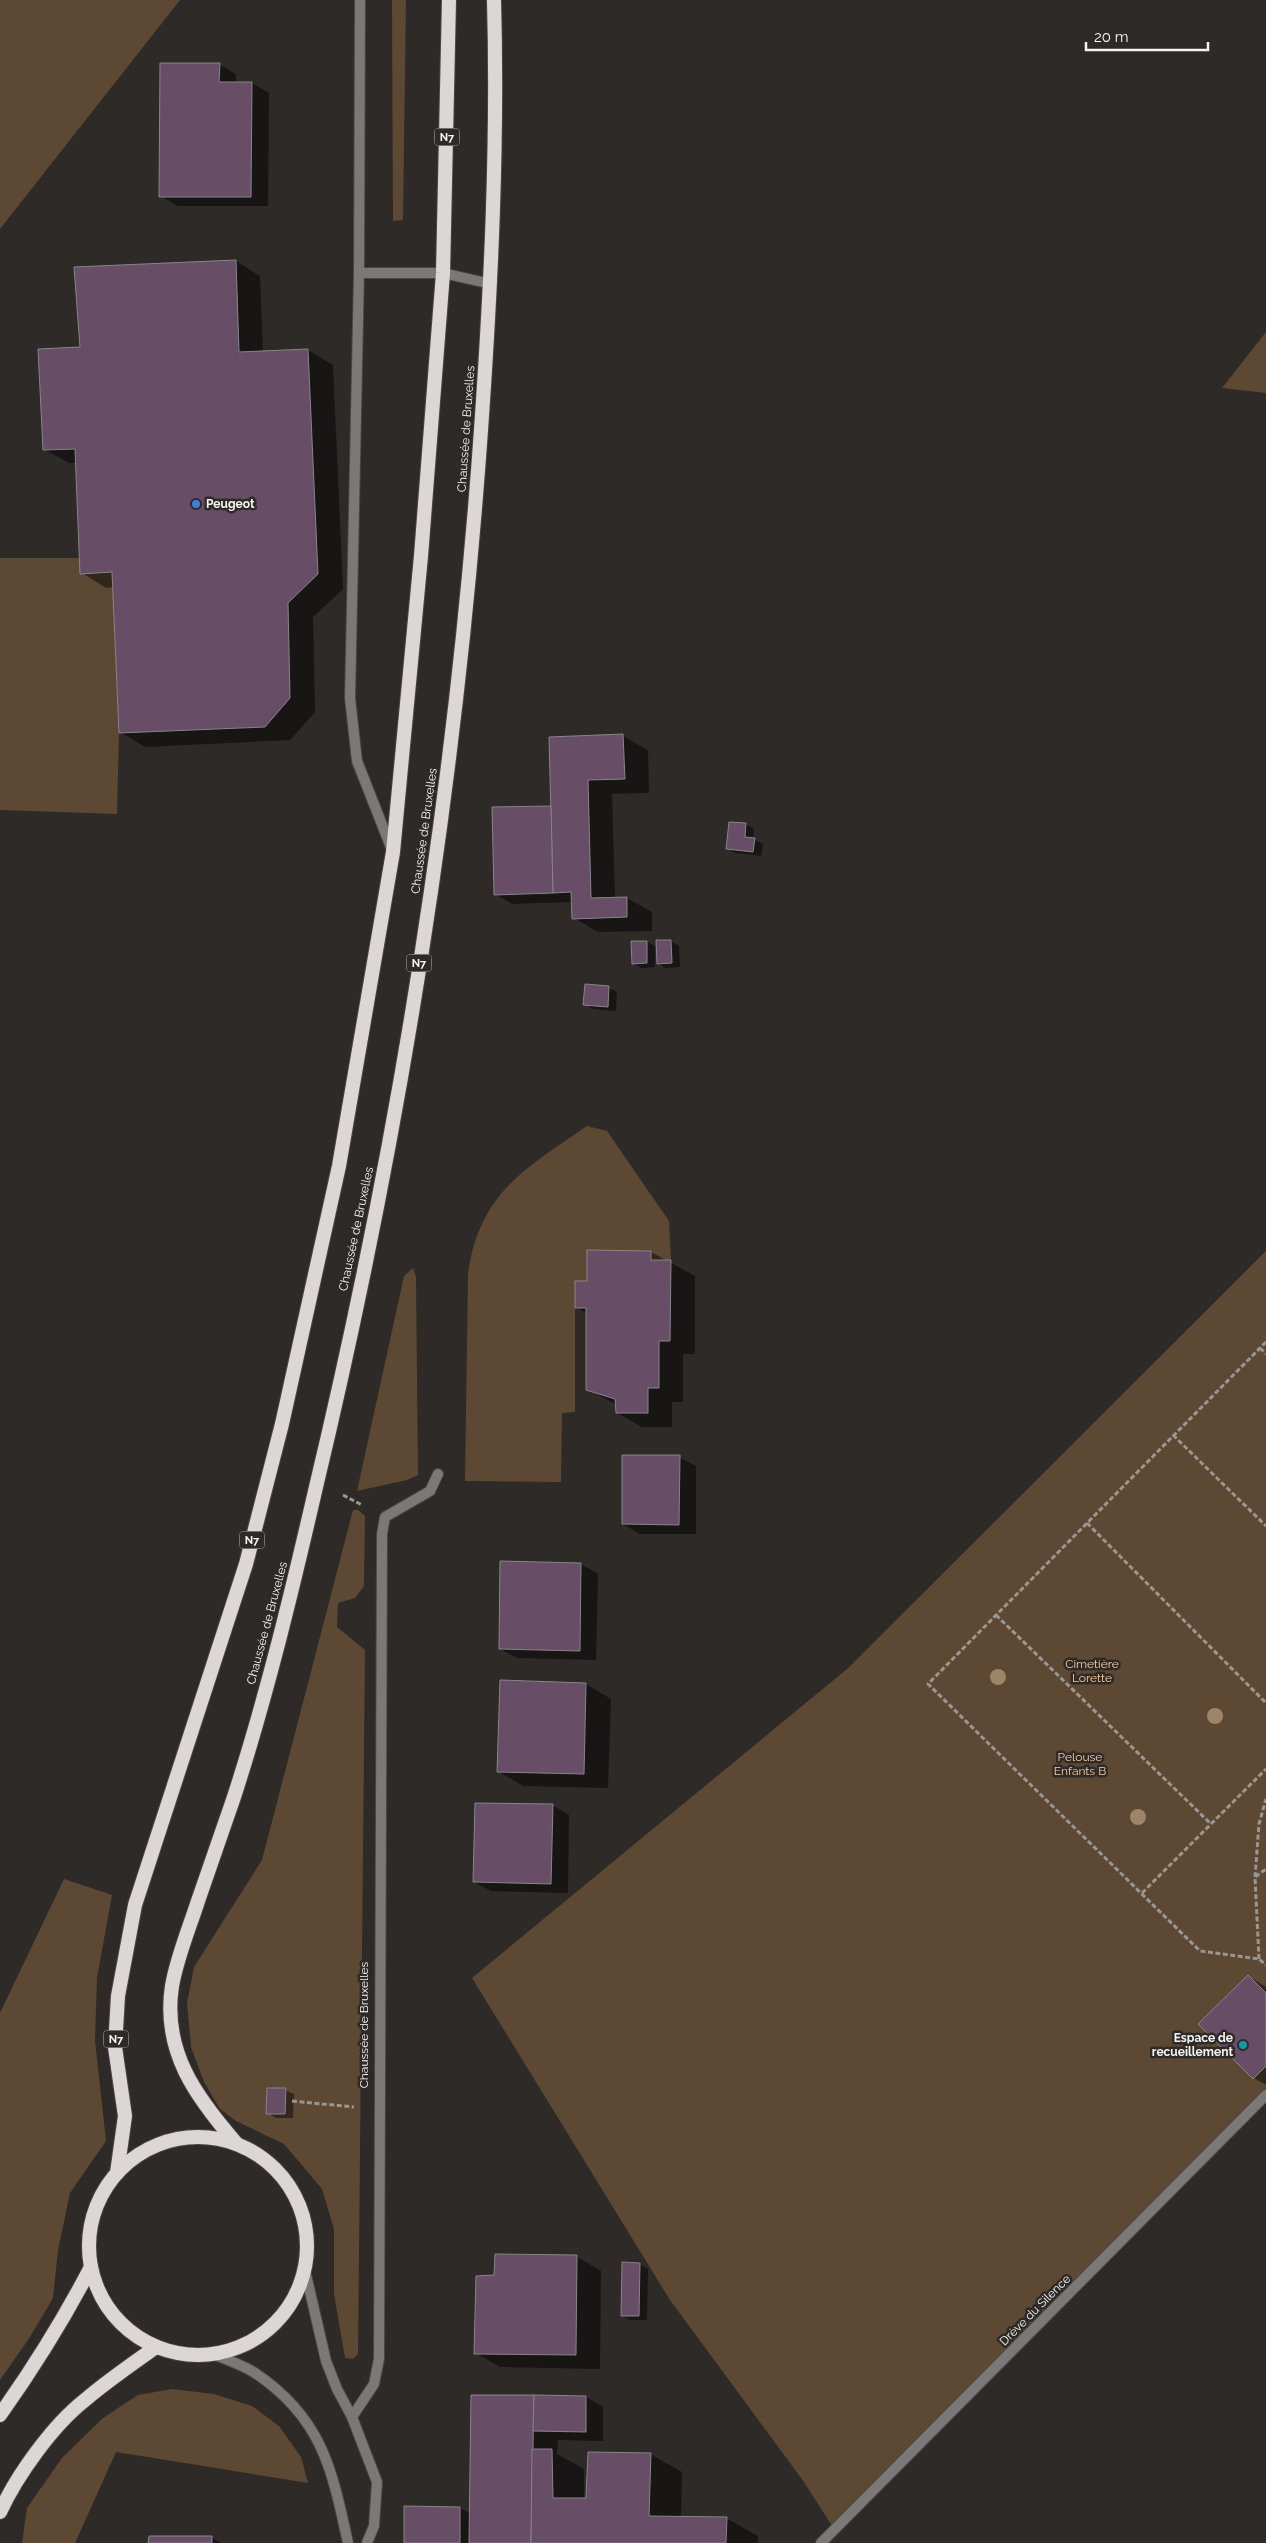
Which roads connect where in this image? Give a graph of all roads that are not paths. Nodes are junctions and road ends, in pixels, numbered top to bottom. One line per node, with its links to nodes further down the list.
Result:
1 (360, 0): 4 (street)
2 (448, 0): 5 (highway, N7)
3 (494, 0): 6 (highway, Chaussée de Bruxelles / N7)
4 (359, 273): 5 (street); 7 (street)
5 (443, 273): 6 (street); 7 (highway, N7)
6 (491, 284): 10 (highway, Chaussée de Bruxelles / N7)
7 (393, 852): 11 (highway, N7)
8 (438, 1474): 17 (street, Chaussée de Bruxelles)
9 (1266, 2095): 21 (street, Drève du Silence)
10 (236, 2143): 11 (highway); 13 (highway)
11 (117, 2173): 12 (highway)
12 (90, 2267): 14 (highway); 16 (highway)
13 (305, 2270): 15 (highway); 17 (street)
14 (156, 2347): 15 (highway); 18 (highway)
15 (213, 2354): 19 (street)
16 (0, 2415)
17 (352, 2417): 20 (street)
18 (0, 2512)
19 (348, 2543)
20 (367, 2543)
21 (821, 2543)

